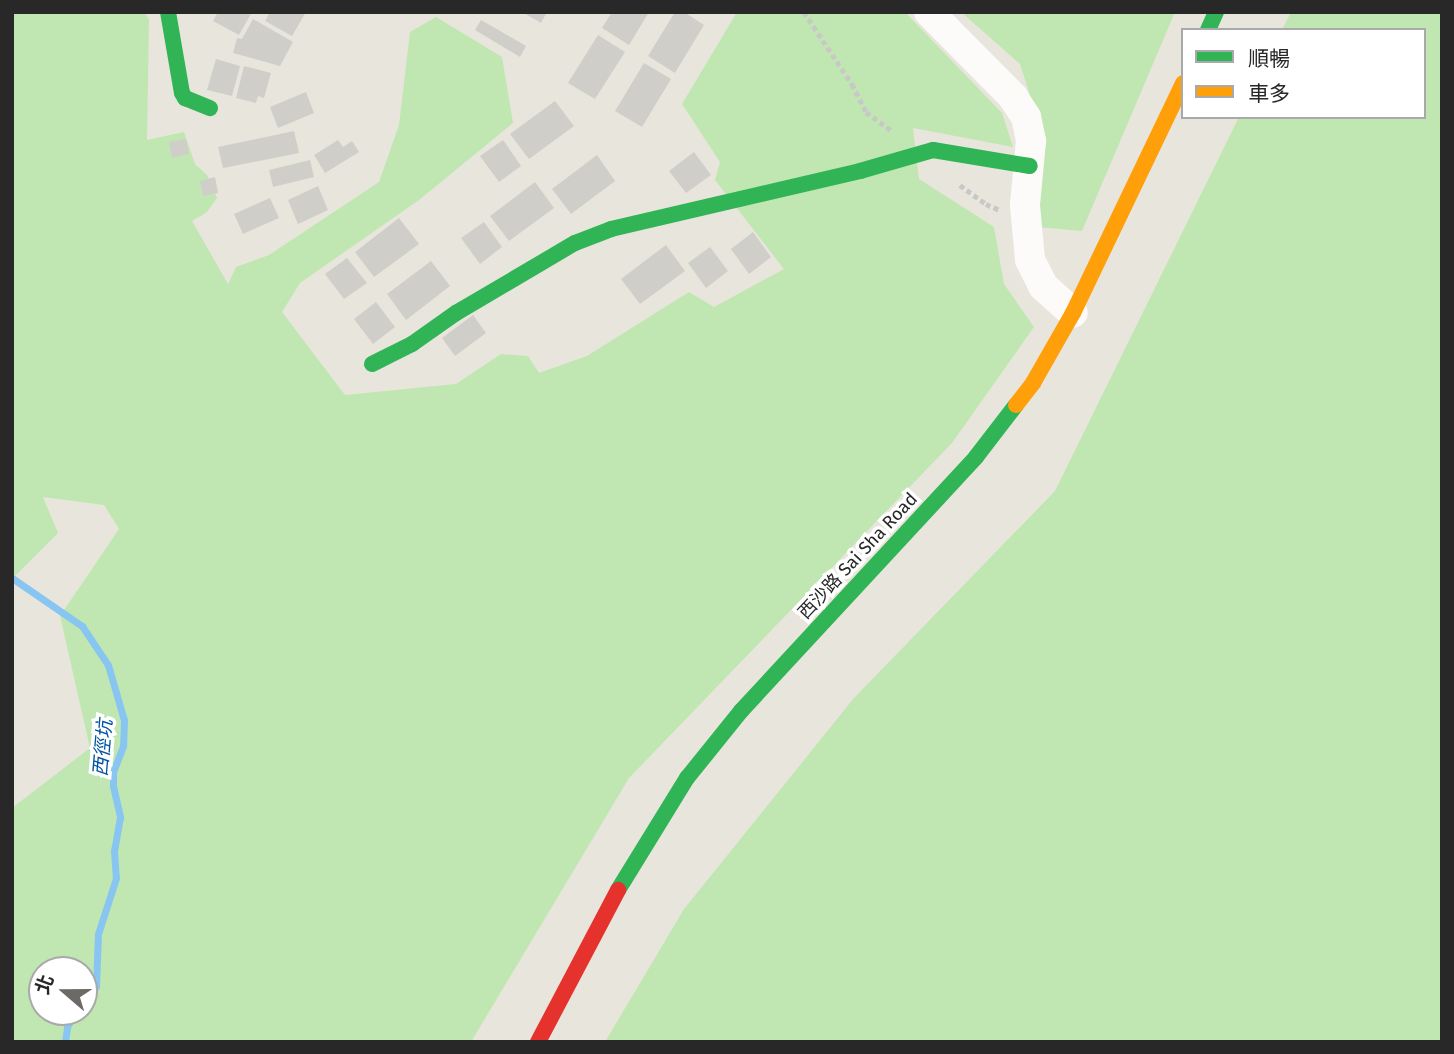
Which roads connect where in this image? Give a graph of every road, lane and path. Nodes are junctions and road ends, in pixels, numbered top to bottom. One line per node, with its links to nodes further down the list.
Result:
1 (168, 12): 7 (main road)
2 (804, 12): 8 (path)
3 (929, 12): 9 (street)
4 (1216, 12): 5 (main road)
5 (1209, 28)
6 (1181, 87): 12 (main road, 西沙路 Sai Sha Road)
7 (210, 108)
8 (924, 153): 9 (main road); 13 (main road)
9 (1030, 166): 12 (street)
10 (958, 184): 11 (path)
11 (1008, 211)
12 (1073, 313): 14 (main road, 西沙路 Sai Sha Road)
13 (372, 364)
14 (538, 1042)

